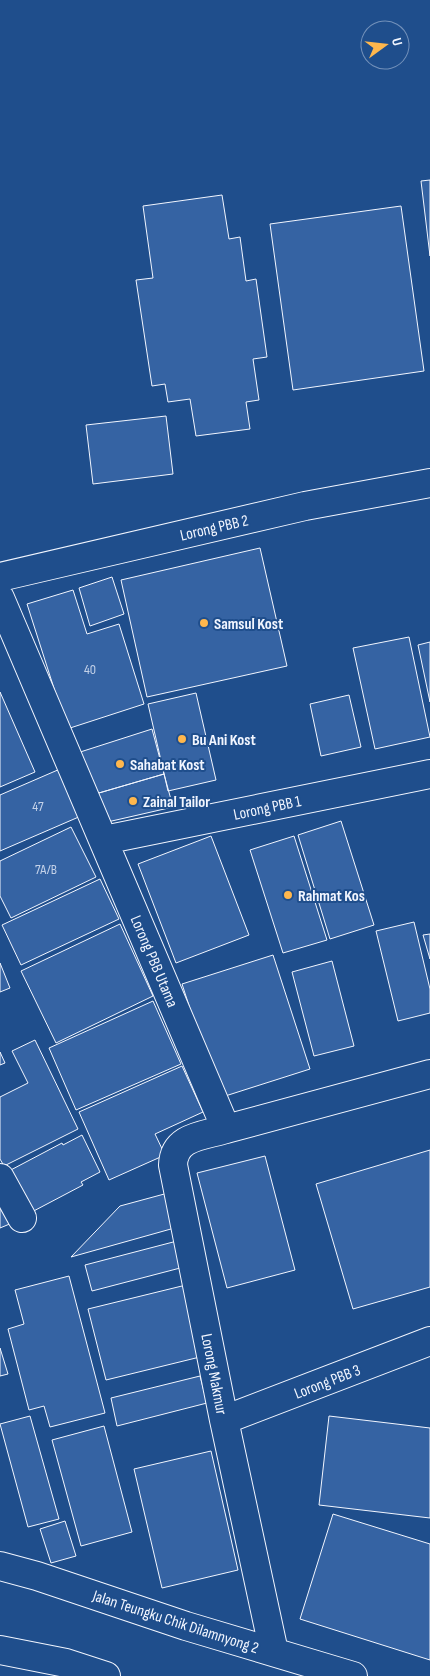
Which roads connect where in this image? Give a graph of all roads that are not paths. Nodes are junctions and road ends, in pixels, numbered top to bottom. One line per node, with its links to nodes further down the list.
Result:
1 (430, 483): 2 (street, Lorong PBB 2)
2 (0, 577)
3 (0, 598): 5 (street, Lorong PBB Utama)
4 (430, 774): 5 (street, Lorong PBB 1)
5 (104, 840): 7 (street, Lorong PBB Utama)
6 (430, 1074): 7 (street)
7 (226, 1129): 11 (street, Lorong Makmur)
8 (0, 1178): 9 (street)
9 (22, 1218)
10 (430, 1341): 11 (street, Lorong PBB 3)
11 (224, 1420): 14 (street, Lorong Makmur)
12 (0, 1566): 14 (street, Jalan Teungku Chik Dilamnyong 2)
13 (0, 1650): 15 (street)
14 (274, 1652): 16 (street, Jalan Teungku Chik Dilamnyong 2)
15 (106, 1676)
16 (352, 1676)

